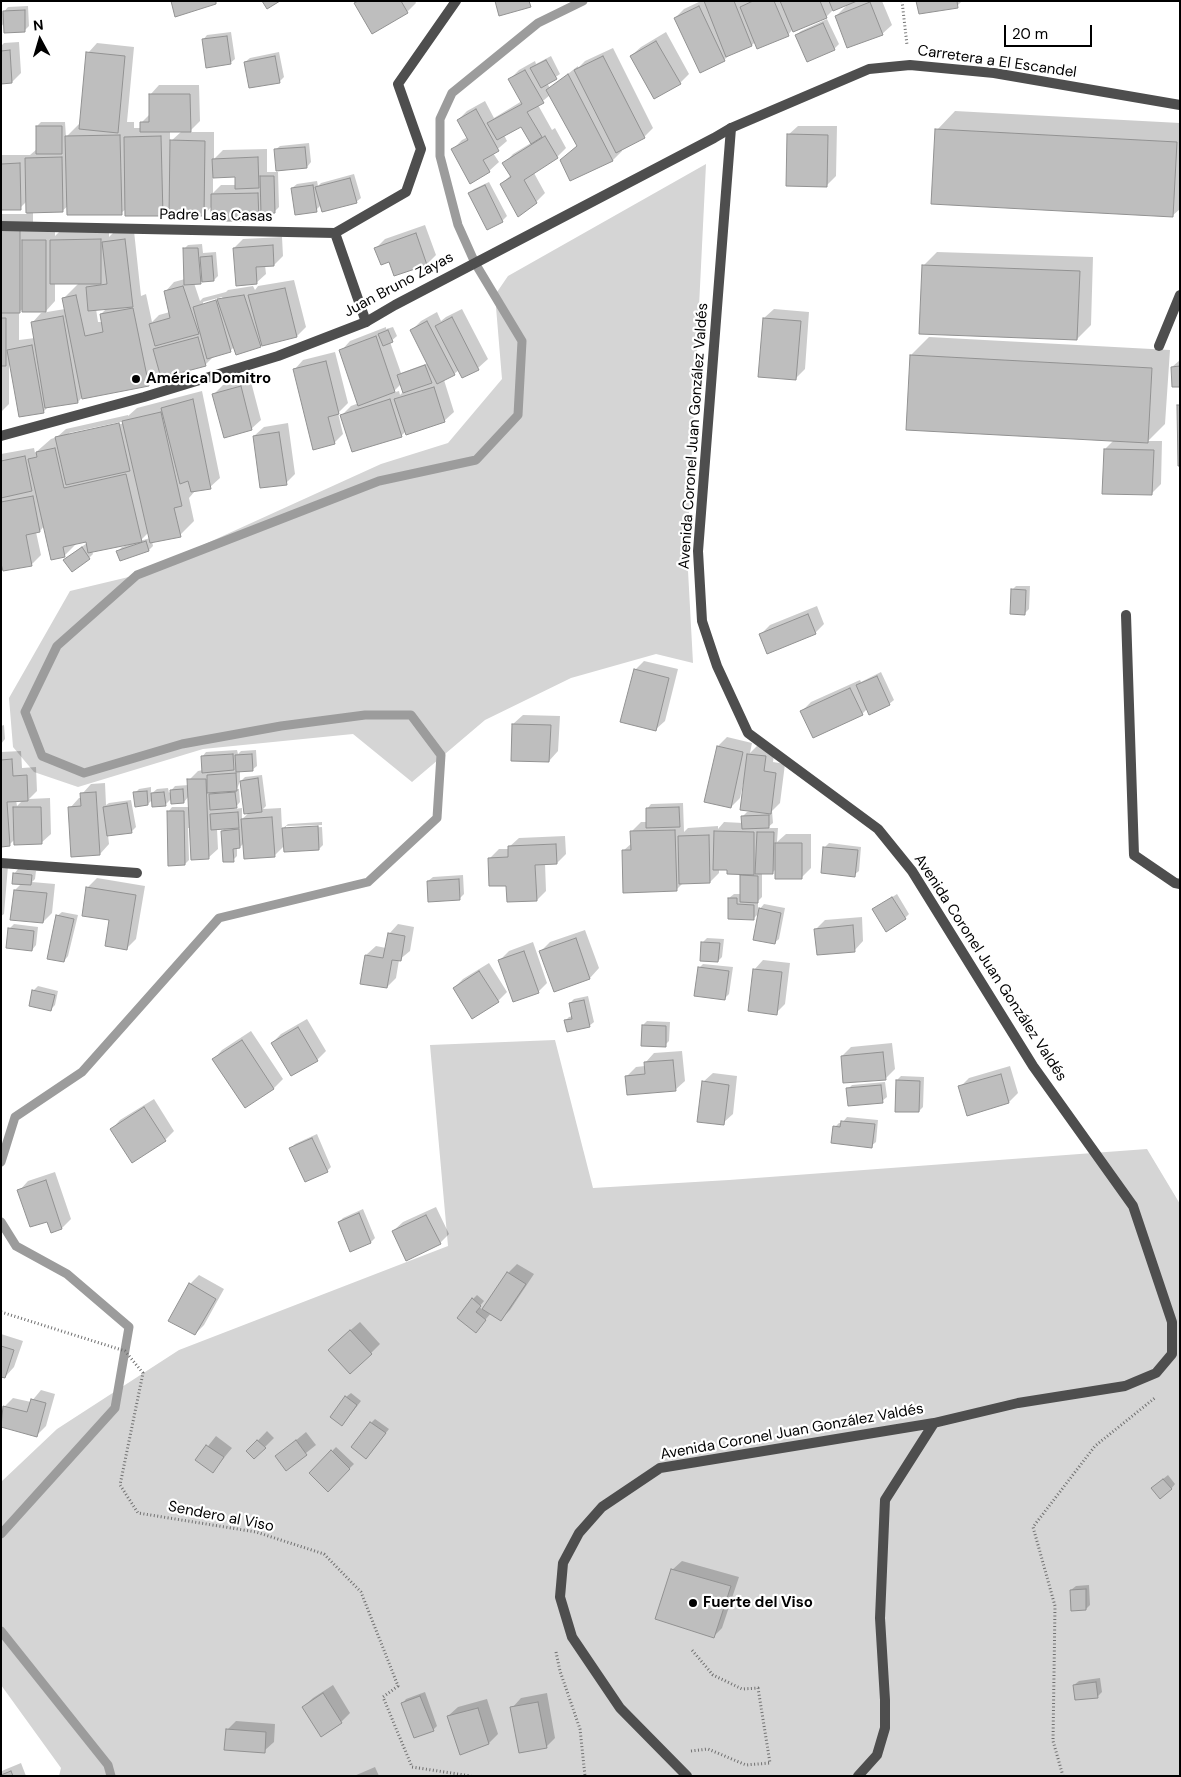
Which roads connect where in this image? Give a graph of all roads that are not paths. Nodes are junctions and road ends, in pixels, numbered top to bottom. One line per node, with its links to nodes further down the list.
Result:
1 (456, 1): 5 (street)
2 (1180, 105): 3 (street, Carretera a El Escandel)
3 (731, 128): 7 (street, Juan Bruno Zayas); 14 (street, Avenida Coronel Juan González Valdés)
4 (1, 226): 5 (street, Padre Las Casas)
5 (335, 233): 7 (street)
6 (1180, 295): 8 (street)
7 (366, 322): 9 (street, Juan Bruno Zayas)
8 (1159, 346)
9 (1, 436)
10 (1126, 615): 13 (street)
11 (1, 863): 12 (street)
12 (137, 873)
13 (1180, 884)
14 (934, 1422): 15 (street, Avenida Coronel Juan González Valdés); 16 (street, Avenida Coronel Juan González Valdés)
15 (687, 1776)
16 (858, 1776)

